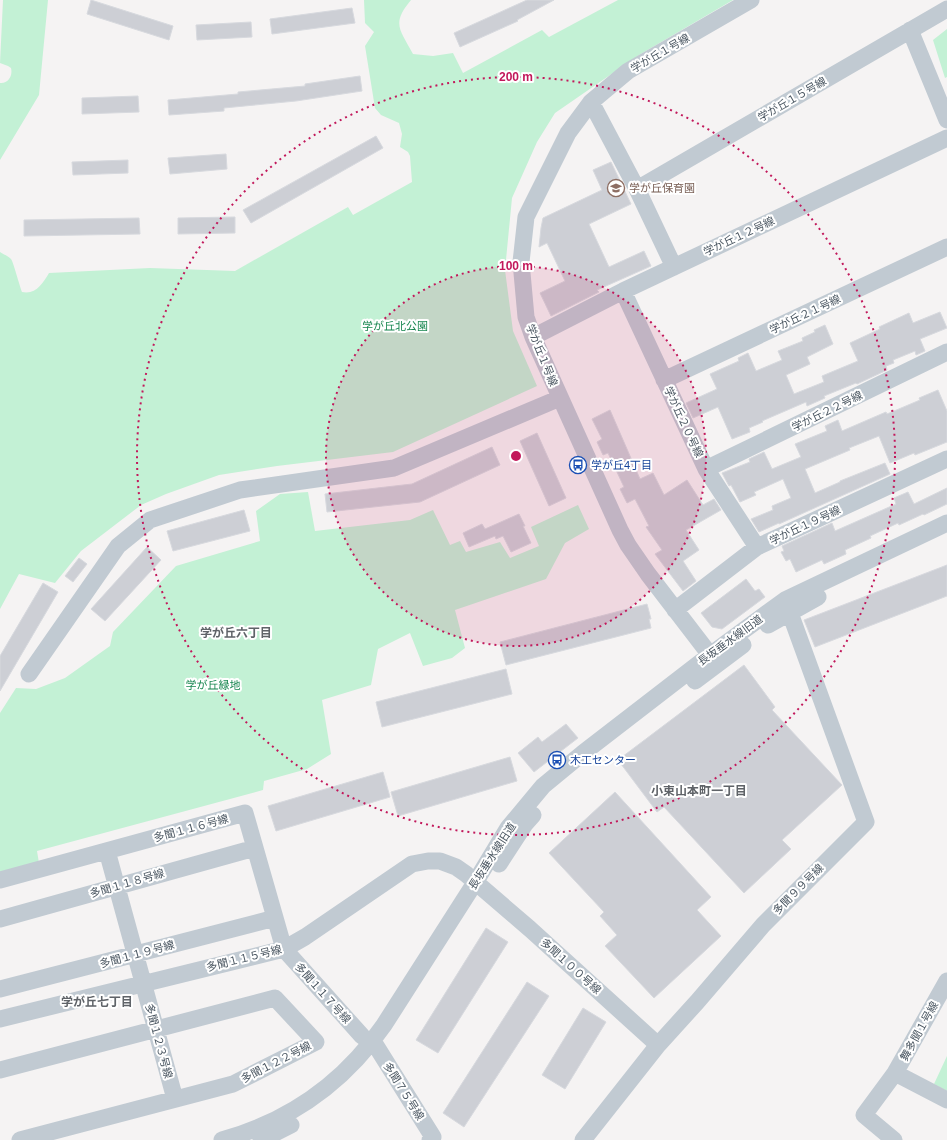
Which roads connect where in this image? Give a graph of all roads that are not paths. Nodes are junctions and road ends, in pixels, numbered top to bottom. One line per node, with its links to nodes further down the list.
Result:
1 (752, 0): 4 (street, 学が丘１号線)
2 (947, 9): 3 (street, 学が丘１５号線)
3 (910, 30): 5 (street); 7 (street, 学が丘１５号線)
4 (591, 102): 7 (street); 11 (street, 学が丘１号線)
5 (947, 120)
6 (947, 138): 9 (street, 学が丘１２号線)
7 (637, 189): 9 (street)
8 (947, 247): 13 (street, 学が丘２１号線)
9 (674, 267): 10 (street, 学が丘１２号線)
10 (623, 291): 11 (street, 学が丘１２号線); 13 (street, 学が丘２０号線)
11 (533, 337): 14 (street, 学が丘１号線)
12 (947, 352): 16 (street, 学が丘２２号線)
13 (664, 380): 16 (street, 学が丘２０号線)
14 (560, 398): 21 (street, 学が丘１号線); 23 (street)
15 (947, 458): 19 (street, 学が丘１９号線)
16 (706, 469): 19 (street, 学が丘２０号線)
17 (947, 523): 20 (street, 長坂垂水線旧道)
18 (947, 536): 20 (street, 長坂垂水線旧道)
19 (757, 547): 21 (street, 学が丘１９号線)
20 (788, 606): 22 (street, 長坂垂水線旧道); 39 (street, 多聞９９号線)
21 (675, 610): 22 (street, 学が丘１号線)
22 (713, 660): 27 (street, 長坂垂水線旧道)
23 (29, 674)
24 (255, 848): 25 (street, 多聞１１６号線); 28 (street, 多聞１１８号線); 29 (street, 多聞１１６号線)
25 (108, 851): 26 (street, 多聞１１６号線); 28 (street, 多聞１２３号線)
26 (0, 880)
27 (479, 885): 31 (street, 多聞１１５号線); 38 (street, 長坂垂水線旧道); 39 (street, 多聞１００号線)
28 (117, 886): 30 (street, 多聞１１８号線); 32 (street, 多聞１２３号線)
29 (275, 918): 31 (street, 多聞１１６号線); 32 (street, 多聞１１９号線)
30 (0, 919)
31 (284, 949): 33 (street, 多聞１１５号線); 38 (street, 多聞１１７号線)
32 (136, 954): 33 (street, 多聞１２３号線); 35 (street, 多聞１１９号線)
33 (144, 983): 36 (street, 多聞１１５号線); 37 (street, 多聞１２３号線)
34 (946, 986): 41 (street, 舞多聞１号線)
35 (0, 989)
36 (0, 1019)
37 (156, 1029): 40 (street, 多聞１２２号線); 42 (street, 多聞１２３号線); 42 (street, 多聞１２２号線)
38 (371, 1042): 44 (street, 長坂垂水線旧道); 47 (street, 多聞７５号線)
39 (658, 1046): 48 (street, 多聞９９号線)
40 (0, 1070)
41 (895, 1073): 43 (street, 舞多聞１号線); 49 (street)
42 (175, 1099): 45 (street, 多聞１２２号線)
43 (947, 1100)
44 (253, 1138): 46 (street, 長坂垂水線旧道)
45 (20, 1140)
46 (222, 1140)
47 (430, 1140)
48 (583, 1140)
49 (894, 1140)

